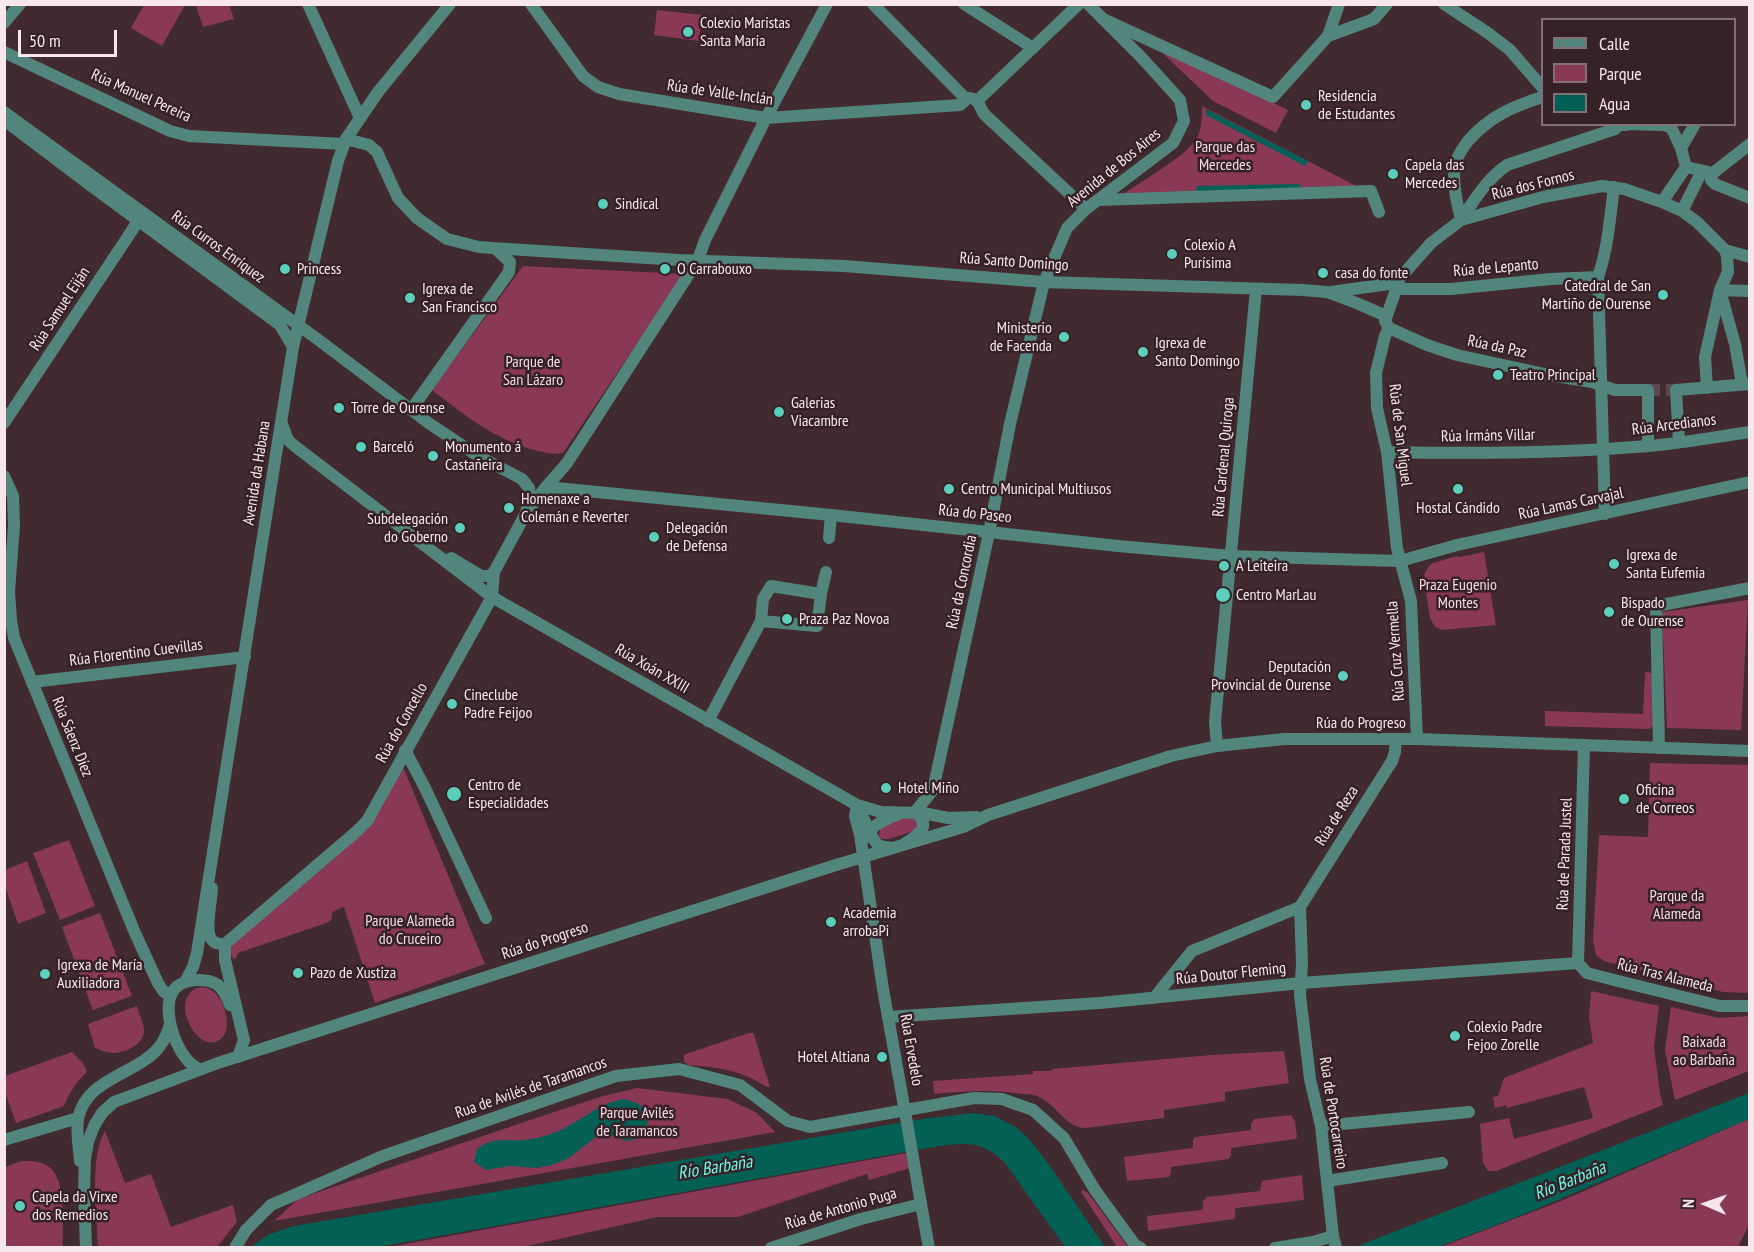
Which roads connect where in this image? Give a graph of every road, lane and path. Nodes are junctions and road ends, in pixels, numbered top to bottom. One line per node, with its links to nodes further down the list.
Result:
1 (20, 4): 14 (street)
2 (308, 4): 22 (street)
3 (450, 4): 22 (street, Avenida da Habana)
4 (531, 4): 23 (street, Rúa de Valle-Inclán)
5 (827, 4): 23 (street)
6 (873, 4): 20 (street)
7 (964, 4): 16 (street)
8 (1078, 4): 16 (street, Rúa de Valle-Inclán)
9 (1088, 4): 13 (street, Avenida de Bos Aires)
10 (1339, 4): 15 (street)
11 (1387, 4): 15 (street)
12 (1444, 4): 18 (street)
13 (1103, 19): 15 (street); 35 (street, Avenida de Bos Aires)
14 (4, 23)
15 (1328, 36)
16 (1033, 48): 20 (street, Rúa de Valle-Inclán)
17 (4, 52): 28 (street, Rúa Manuel Pereira)
18 (1541, 86)
19 (1541, 97): 41 (street)
20 (971, 100): 23 (street, Rúa de Valle-Inclán); 37 (street)
21 (4, 112): 40 (street, Rúa Curros Enríquez)
22 (360, 118): 28 (street, Avenida da Habana)
23 (766, 118): 45 (street)
24 (4, 120): 40 (street)
25 (1618, 126): 41 (street)
26 (1667, 126): 30 (street)
27 (1694, 126): 30 (street)
28 (345, 142): 42 (street, Rúa Manuel Pereira); 54 (street, Avenida da Habana)
29 (1749, 144): 32 (street)
30 (1681, 148): 31 (street)
31 (1685, 164): 32 (street); 36 (street)
32 (1710, 178): 34 (street); 38 (street)
33 (1614, 187): 36 (street); 41 (street, Rúa dos Fornos); 46 (street)
34 (1749, 198)
35 (1098, 200): 37 (street, Avenida de Bos Aires); 39 (street)
36 (1662, 202): 38 (street)
37 (1086, 208): 47 (street, Avenida de Bos Aires)
38 (1682, 211): 43 (street)
39 (1379, 212)
40 (138, 215): 54 (street, Rúa Curros Enríquez); 55 (street); 61 (street, Rúa Samuel Eiján)
41 (1461, 220): 48 (street)
42 (493, 248): 45 (street); 59 (street)
43 (1725, 250): 44 (street); 50 (street)
44 (1749, 257)
45 (698, 261): 47 (street, Rúa Santo Domingo); 70 (street)
46 (1598, 278): 48 (street, Rúa de Lepanto); 57 (street)
47 (1044, 282): 49 (street, Rúa Santo Domingo); 74 (street, Rúa da Concordia)
48 (1398, 284): 52 (street, Rúa de Lepanto); 53 (street, Rúa de San Miguel)
49 (1256, 289): 52 (street, Rúa Santo Domingo); 77 (street, Rúa Cardenal Quiroga)
50 (1720, 290): 51 (street); 56 (street); 58 (street)
51 (1749, 291)
52 (1327, 292): 53 (street, Rúa da Paz)
53 (1388, 322): 57 (street, Rúa da Paz); 67 (street, Rúa de San Miguel)
54 (297, 325): 55 (street, Avenida da Habana); 59 (street, Rúa Curros Enríquez)
55 (293, 348): 60 (street, Avenida da Habana)
56 (1746, 384): 58 (street)
57 (1601, 386): 64 (street, Rúa da Paz); 65 (street)
58 (1707, 388): 63 (street)
59 (411, 410): 71 (street, Rúa do Concello)
60 (282, 422): 76 (street, Rúa Xoán XXIII); 87 (street, Avenida da Habana)
61 (4, 423)
62 (1749, 432): 63 (street, Rúa Arcedianos)
63 (1679, 442): 64 (street, Rúa Arcedianos)
64 (1648, 446): 65 (street, Rúa Arcedianos)
65 (1602, 449): 66 (street, Rúa Arcedianos); 72 (street)
66 (1588, 450): 67 (street, Rúa Irmáns Villar)
67 (1387, 452): 78 (street, Rúa de San Miguel)
68 (4, 476): 85 (street, Rúa Sáenz Díez)
69 (1749, 482): 72 (street, Rúa Lamas Carvajal)
70 (546, 487): 71 (street); 73 (street, Rúa do Paseo)
71 (526, 513): 79 (street, Rúa do Concello)
72 (1605, 514): 78 (street, Rúa Lamas Carvajal)
73 (831, 515): 74 (street, Rúa do Paseo); 75 (street)
74 (989, 533): 77 (street, Rúa do Paseo); 98 (street, Rúa da Concordia)
75 (829, 538)
76 (435, 554): 79 (street, Rúa Xoán XXIII); 83 (street, Rúa Xoán XXIII)
77 (1232, 556): 78 (street, Rúa do Paseo); 92 (street, Rúa Cardenal Quiroga)
78 (1400, 561): 91 (street, Rúa Cruz Vermella)
79 (494, 572): 83 (street, Rúa do Concello)
80 (826, 572): 82 (street)
81 (1749, 588): 94 (street)
82 (821, 594): 86 (street); 86 (street)
83 (492, 597): 89 (street, Rúa Xoán XXIII); 95 (street, Rúa do Concello)
84 (4, 600): 85 (street)
85 (11, 620): 88 (street, Rúa Sáenz Díez)
86 (761, 621): 89 (street)
87 (245, 657): 88 (street, Rúa Florentino Cuevillas); 104 (street, Avenida da Habana)
88 (32, 682): 111 (street, Rúa Sáenz Díez)
89 (708, 721): 97 (street, Rúa Xoán XXIII)
90 (1395, 739): 91 (street, Rúa do Progreso); 92 (street, Rúa do Progreso); 105 (street, Rúa de Reza)
91 (1417, 740): 93 (street, Rúa do Progreso)
92 (1217, 746): 100 (street, Rúa do Progreso)
93 (1584, 746): 94 (street, Rúa do Progreso); 108 (street, Rúa de Parada Justel)
94 (1659, 748): 96 (street, Rúa do Progreso)
95 (405, 750): 106 (street); 107 (street, Rúa do Concello)
96 (1749, 751)
97 (857, 805): 99 (street, Rúa Xoán XXIII); 101 (street); 103 (street)
98 (915, 812): 99 (street, Rúa do Progreso); 100 (street, Rúa do Progreso); 102 (street, Rúa do Progreso)
99 (901, 813): 101 (street, Rúa do Progreso)
100 (982, 817): 102 (street, Rúa do Progreso)
101 (870, 830): 102 (street); 103 (street)
102 (896, 847): 103 (street, Rúa do Progreso)
103 (862, 853): 114 (street, Rúa Ervedelo); 117 (street, Rúa do Progreso)
104 (211, 863): 107 (street); 109 (street, Avenida da Habana)
105 (1300, 907): 110 (street); 112 (street)
106 (486, 918)
107 (225, 944): 116 (street)
108 (1578, 963): 110 (street, Rúa Doutor Fleming); 113 (street, Rúa Tras Alameda)
109 (185, 982): 111 (street); 116 (street)
110 (1301, 983): 112 (street, Rúa Doutor Fleming); 121 (street, Rúa de Portocarreiro)
111 (170, 995): 115 (street)
112 (1154, 998): 114 (street, Rúa Doutor Fleming)
113 (1749, 1006)
114 (888, 1017): 126 (street, Rúa Ervedelo, bridge)
115 (170, 1024): 118 (street); 120 (street)
116 (242, 1030): 117 (street)
117 (238, 1057): 118 (street)
118 (200, 1070): 125 (street)
119 (1469, 1112): 121 (street)
120 (78, 1118): 122 (street); 125 (street)
121 (1321, 1126): 124 (street, Rúa de Portocarreiro)
122 (5, 1140)
123 (1442, 1163): 124 (street)
124 (1327, 1181): 127 (street, Rúa de Portocarreiro)
125 (84, 1190): 128 (street)
126 (921, 1203): 130 (street, Rúa de Antonio Puga); 131 (street, Rúa Ervedelo)
127 (1334, 1242): 133 (street)
128 (86, 1248)
129 (235, 1248): 132 (street, Rua de Avilés de Taramancos)
130 (771, 1248)
131 (929, 1248)
132 (1141, 1248)
133 (1275, 1248)

